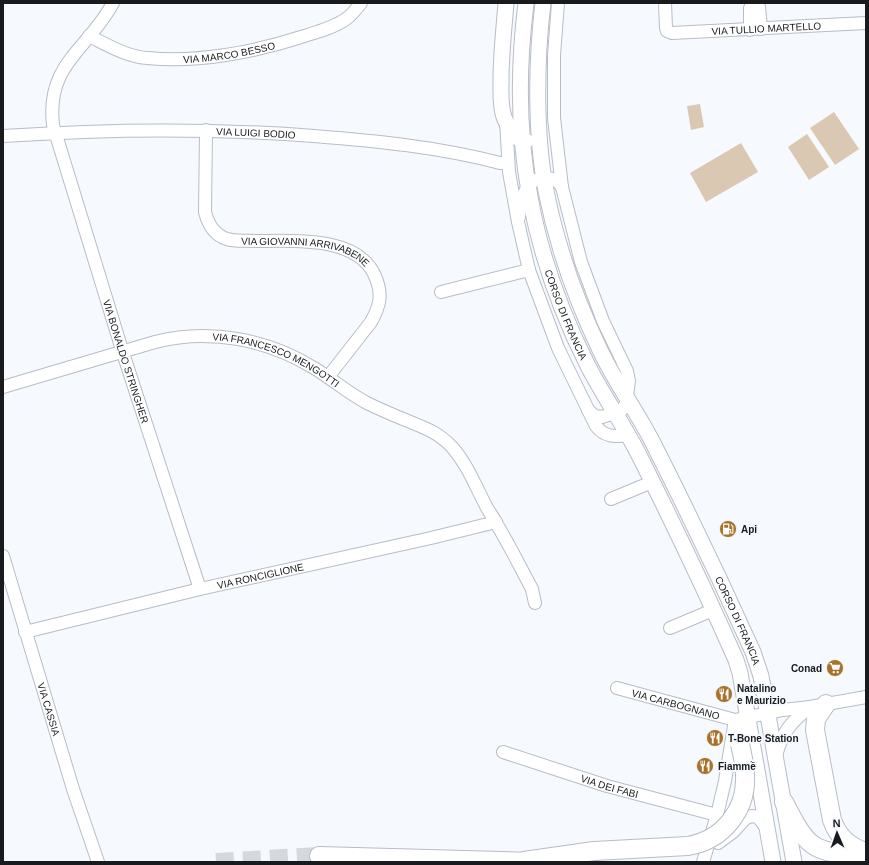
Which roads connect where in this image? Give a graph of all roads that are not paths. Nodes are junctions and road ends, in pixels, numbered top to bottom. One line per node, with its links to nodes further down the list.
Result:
1 (113, 3): 12 (street, VIA BONALDO STRINGHER)
2 (361, 3): 12 (street, VIA MARCO BESSO)
3 (506, 3): 14 (main road, CORSO DI FRANCIA)
4 (526, 3): 19 (main road, CORSO DI FRANCIA)
5 (543, 3): 18 (main road, CORSO DI FRANCIA)
6 (558, 3): 13 (street)
7 (665, 3): 11 (street, VIA TULLIO MARTELLO)
8 (753, 3): 11 (street)
9 (758, 3): 11 (street)
10 (866, 24): 11 (street, VIA TULLIO MARTELLO)
11 (755, 30)
12 (89, 36): 16 (street, VIA BONALDO STRINGHER)
13 (554, 118): 18 (street); 23 (street)
14 (506, 122): 19 (main road, CORSO DI FRANCIA); 20 (street, CORSO DI FRANCIA)
15 (206, 130): 16 (street, VIA LUIGI BODIO); 20 (street, VIA LUIGI BODIO); 28 (street, VIA GIOVANNI ARRIVABENE)
16 (55, 132): 17 (street, VIA LUIGI BODIO); 27 (street, VIA BONALDO STRINGHER)
17 (3, 136)
18 (540, 139): 19 (main road); 21 (main road, CORSO DI FRANCIA)
19 (522, 142): 20 (street); 22 (main road, CORSO DI FRANCIA)
20 (508, 163): 24 (street, CORSO DI FRANCIA)
21 (544, 178): 22 (street); 23 (street); 30 (main road, CORSO DI FRANCIA)
22 (528, 185): 24 (street, CORSO DI FRANCIA); 32 (main road, CORSO DI FRANCIA)
23 (562, 187): 30 (street)
24 (518, 222): 25 (street, CORSO DI FRANCIA)
25 (529, 270): 26 (street); 31 (street, CORSO DI FRANCIA)
26 (441, 292)
27 (123, 353): 28 (street, VIA FRANCESCO MENGOTTI); 29 (street, VIA FRANCESCO MENGOTTI); 38 (street, VIA BONALDO STRINGHER)
28 (328, 377): 36 (street, VIA FRANCESCO MENGOTTI)
29 (3, 387)
30 (628, 398): 32 (street); 46 (main road, CORSO DI FRANCIA)
31 (588, 410): 32 (street); 33 (street, CORSO DI FRANCIA)
32 (615, 414): 33 (main road, CORSO DI FRANCIA)
33 (628, 435): 34 (main road, CORSO DI FRANCIA)
34 (652, 482): 35 (street); 40 (main road, CORSO DI FRANCIA)
35 (611, 499)
36 (496, 522): 38 (street, VIA RONCIGLIONE); 39 (street, VIA FRANCESCO MENGOTTI)
37 (3, 556): 42 (street, VIA CASSIA)
38 (200, 589): 42 (street, VIA RONCIGLIONE)
39 (535, 604)
40 (713, 610): 41 (street); 47 (main road, CORSO DI FRANCIA)
41 (670, 628)
42 (26, 632): 56 (street, VIA CASSIA)
43 (617, 688): 47 (street, VIA CARBOGNANO)
44 (866, 697): 45 (street)
45 (818, 706): 46 (street); 49 (street); 53 (highway)
46 (767, 713): 47 (street); 49 (main road, CORSO DI FRANCIA)
47 (741, 718): 51 (street); 52 (main road, CORSO DI FRANCIA); 57 (highway, bridge)
48 (503, 752): 51 (street, VIA DEI FABI)
49 (776, 756): 50 (main road, CORSO DI FRANCIA)
50 (784, 802): 53 (highway); 60 (main road, CORSO DI FRANCIA)
51 (717, 815): 55 (street)
52 (767, 829): 55 (street); 59 (main road, CORSO DI FRANCIA)
53 (866, 853)
54 (319, 856): 57 (highway)
55 (705, 856)
56 (98, 862)
57 (518, 862): 58 (highway)
58 (536, 862)
59 (773, 862)
60 (794, 862)

